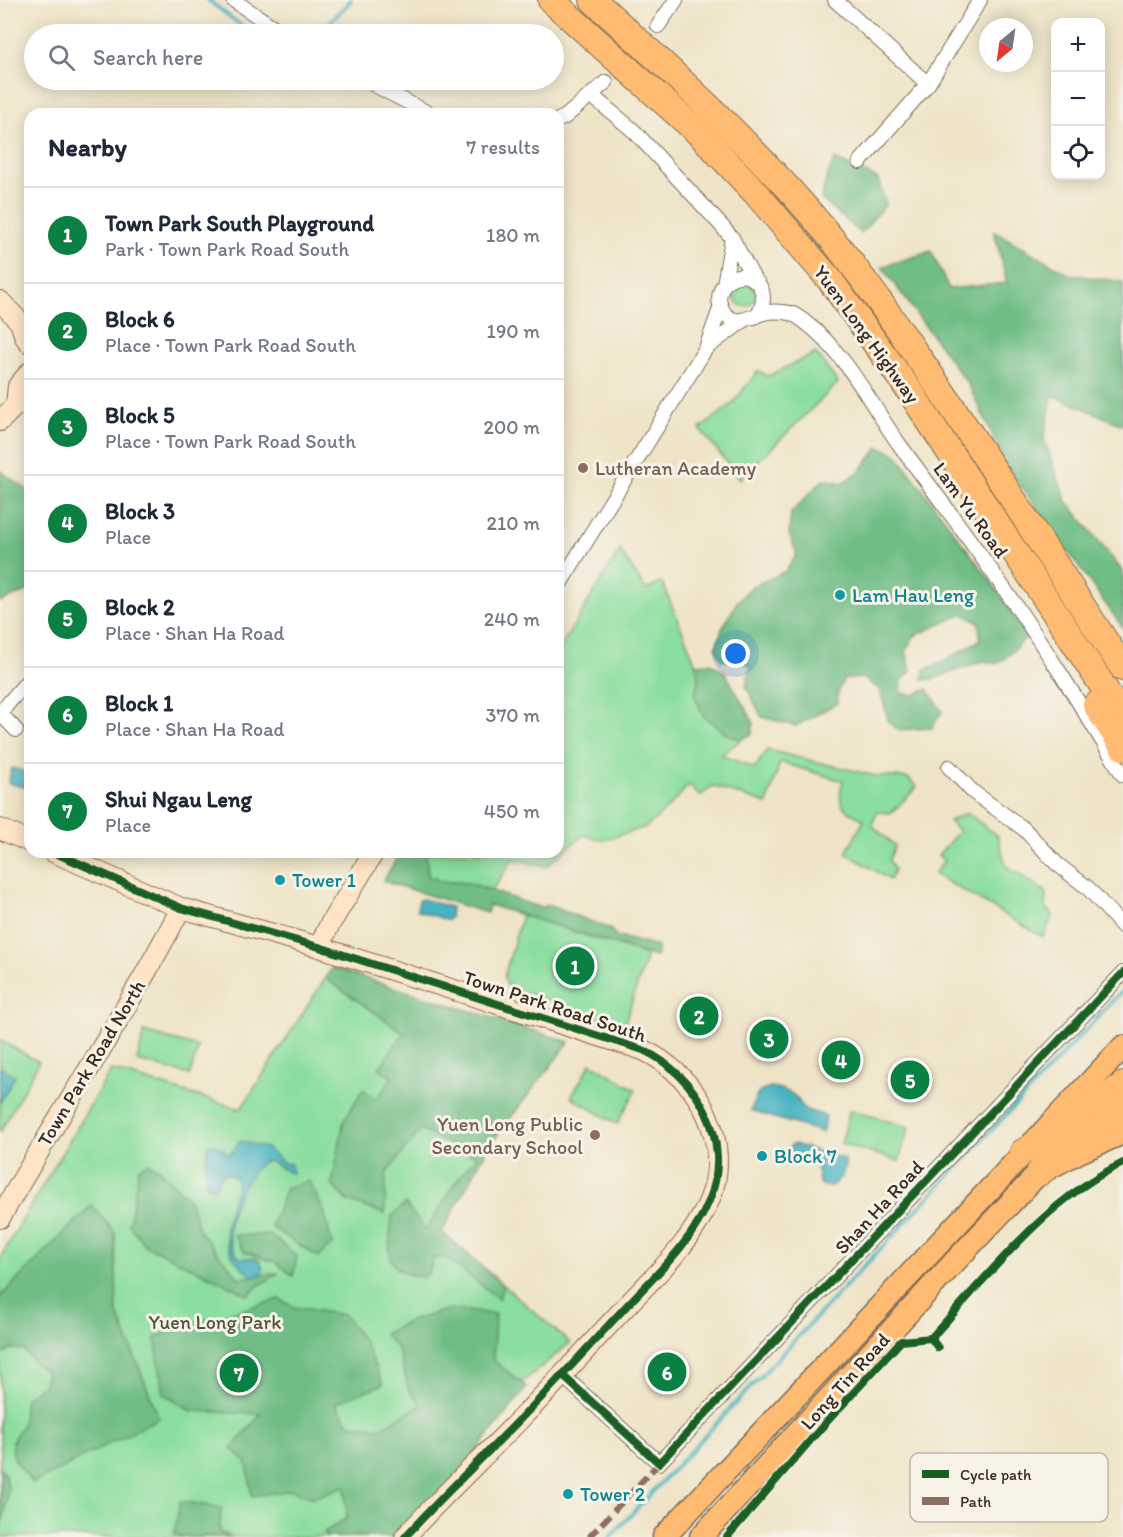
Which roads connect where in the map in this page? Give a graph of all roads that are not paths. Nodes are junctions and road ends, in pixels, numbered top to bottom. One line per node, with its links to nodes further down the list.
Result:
1 (233, 0): 7 (street)
2 (551, 0): 28 (highway, Yuen Long Highway)
3 (592, 0): 27 (highway, Yuen Long Highway)
4 (835, 0): 10 (street)
5 (980, 0): 10 (street)
6 (673, 1): 8 (street)
7 (268, 24)
8 (658, 26)
9 (606, 82): 12 (street)
10 (928, 84): 15 (street)
11 (384, 90): 13 (street)
12 (592, 96): 14 (street); 16 (street)
13 (419, 108)
14 (564, 118)
15 (860, 162)
16 (732, 238): 17 (street); 18 (street)
17 (755, 281): 18 (street); 21 (street)
18 (723, 285): 20 (street)
19 (0, 301): 22 (street)
20 (721, 306): 21 (street); 23 (street)
21 (749, 319): 23 (street); 38 (street, Lam Yu Road)
22 (24, 322)
23 (706, 348): 29 (street)
24 (24, 379): 25 (street)
25 (23, 402): 26 (street)
26 (0, 421)
27 (1031, 529): 30 (highway); 31 (highway, Yuen Long Highway)
28 (1025, 569): 34 (highway, Yuen Long Highway); 36 (highway)
29 (564, 576)
30 (1123, 639)
31 (1123, 668)
32 (24, 685): 33 (street)
33 (0, 713): 35 (street)
34 (1123, 717)
35 (16, 730)
36 (1123, 747)
37 (949, 767): 44 (street)
38 (1123, 775)
39 (0, 829): 40 (street)
40 (24, 839)
41 (67, 858): 43 (street, Town Park Road South)
42 (370, 858): 45 (street)
43 (181, 908): 45 (street, Town Park Road South); 53 (street, Town Park Road North)
44 (1123, 927)
45 (319, 947): 54 (street, Town Park Road South)
46 (1123, 973): 54 (street, Shan Ha Road)
47 (1123, 1047): 51 (main road, Long Tin Road)
48 (1123, 1085): 51 (highway)
49 (1123, 1107): 52 (highway)
50 (1123, 1133): 52 (main road, Long Tin Road)
51 (1023, 1152): 56 (main road, Long Tin Road)
52 (1039, 1173): 57 (main road, Long Tin Road)
53 (0, 1218)
54 (562, 1375): 55 (street)
55 (405, 1537)
56 (664, 1537)
57 (701, 1537)

